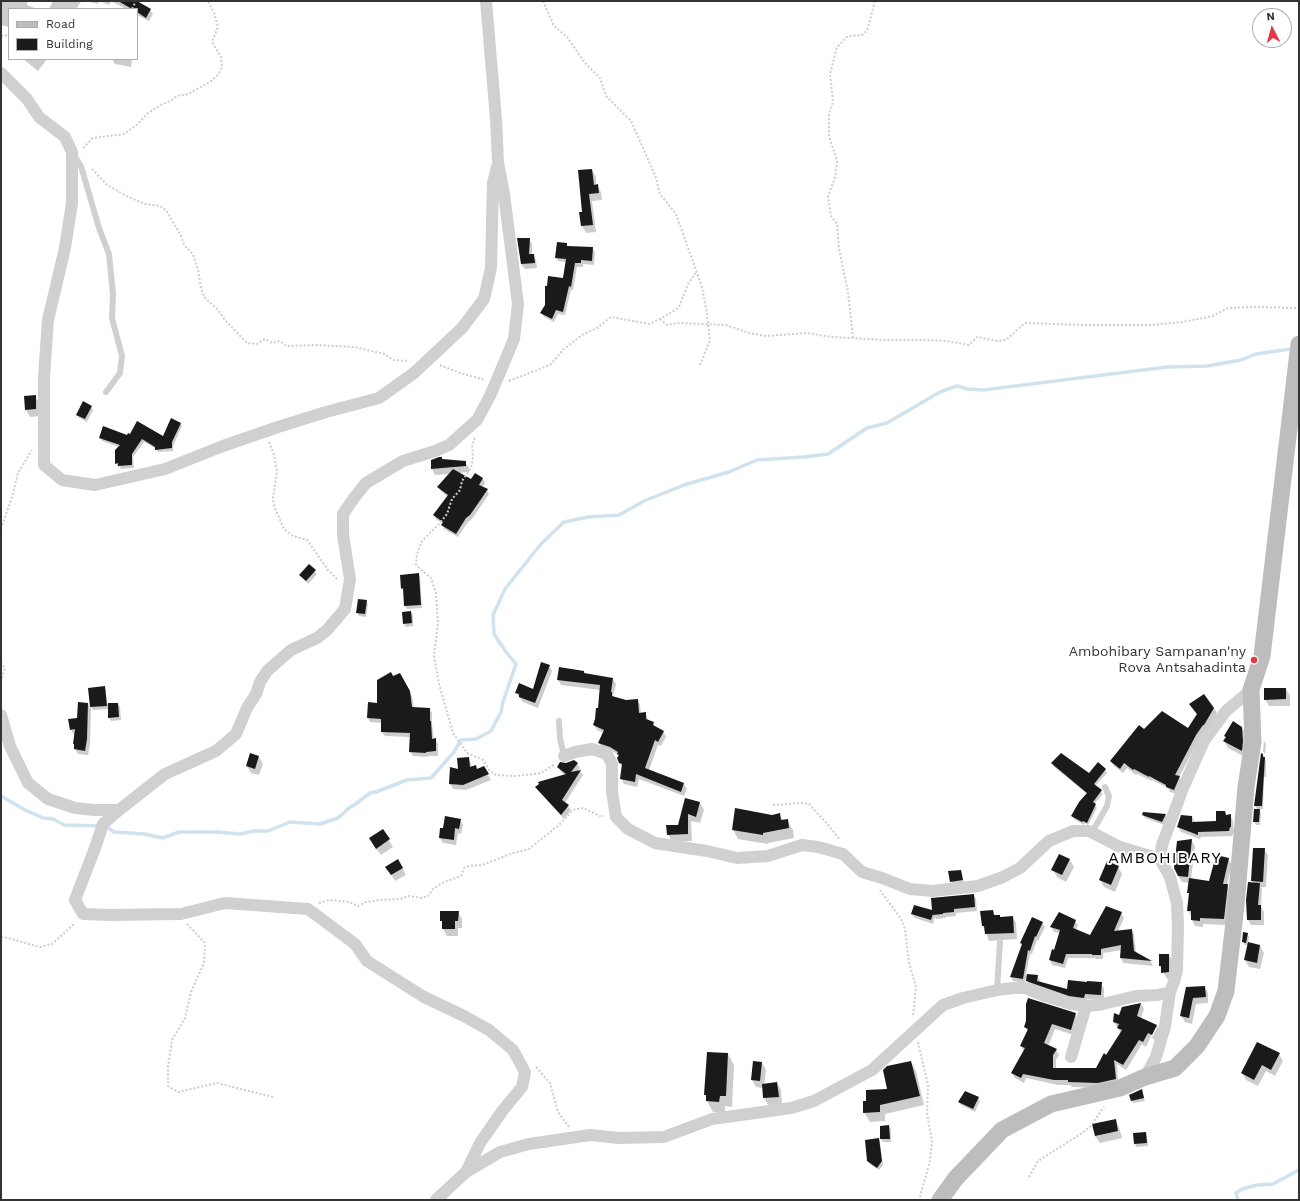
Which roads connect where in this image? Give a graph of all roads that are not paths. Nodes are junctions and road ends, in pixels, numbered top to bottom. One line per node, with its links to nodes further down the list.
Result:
1 (486, 1): 4 (street)
2 (1, 72): 3 (street)
3 (72, 152): 4 (street); 6 (lane)
4 (498, 162): 12 (street)
5 (1299, 344): 7 (street)
6 (106, 392)
7 (1251, 690): 14 (street); 20 (street)
8 (1, 715): 12 (street)
9 (559, 721): 10 (lane)
10 (564, 756): 13 (street)
11 (1105, 787): 13 (lane)
12 (119, 810): 21 (street)
13 (1091, 833): 14 (street)
14 (1160, 859): 17 (street)
15 (1000, 942): 16 (lane)
16 (997, 990): 18 (street); 21 (street)
17 (1170, 992): 18 (street); 20 (street)
18 (1086, 1006): 19 (street)
19 (1071, 1057)
20 (1145, 1077): 23 (street)
21 (466, 1172): 22 (street)
22 (436, 1200)
23 (940, 1200)

